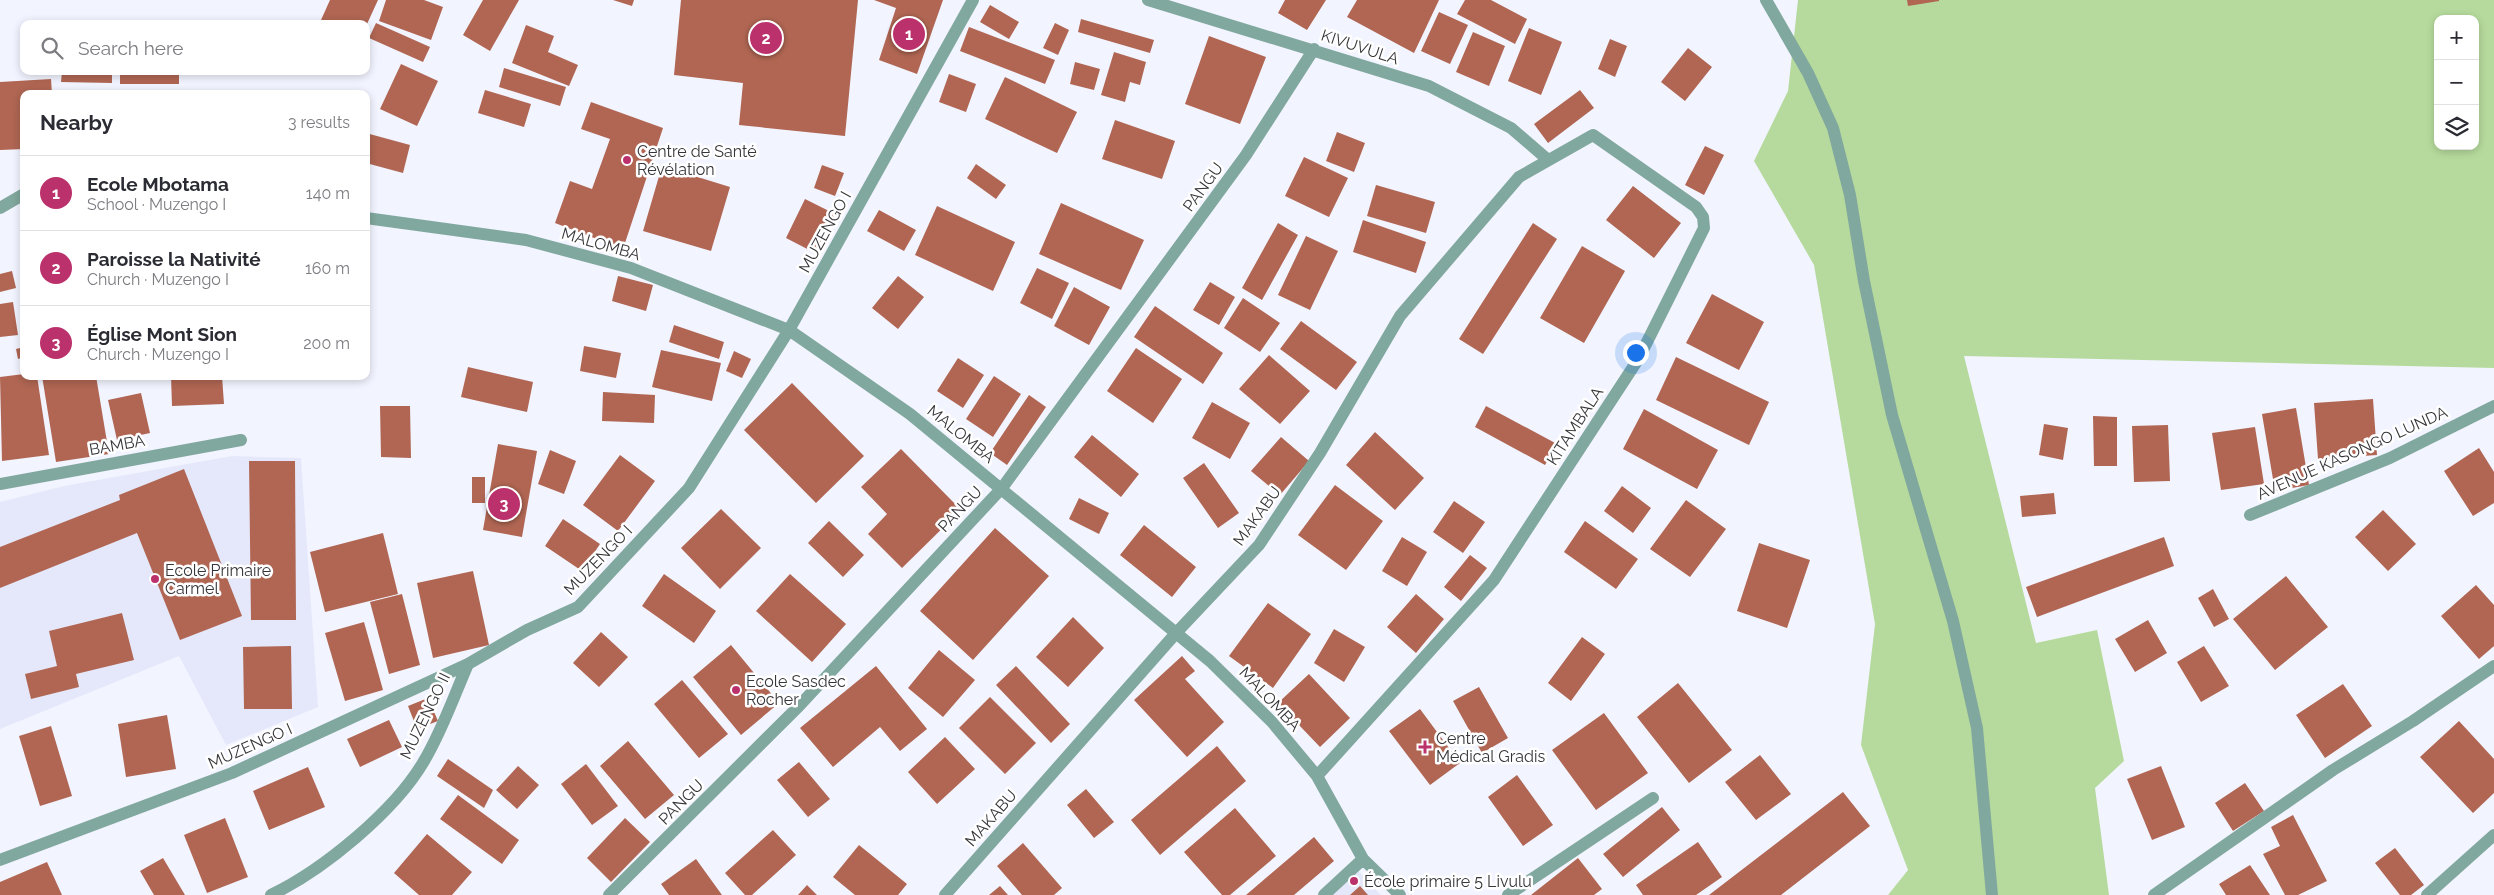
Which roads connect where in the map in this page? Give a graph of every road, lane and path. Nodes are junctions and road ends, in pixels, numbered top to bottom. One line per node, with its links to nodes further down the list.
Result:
1 (973, 0): 9 (street, MUZENGO I)
2 (1148, 0): 4 (street, KIVUVULA)
3 (1766, 0): 29 (street)
4 (1314, 49): 5 (street, KIVUVULA); 13 (street, PANGU)
5 (1547, 159): 15 (street, MAKABU); 18 (street, KITAMBALA)
6 (20, 196): 7 (street)
7 (0, 208)
8 (370, 219): 9 (street, MALOMBA)
9 (789, 330): 13 (street, MALOMBA); 16 (street, MUZENGO I)
10 (2494, 406): 14 (street, AVENUE KASONGO LUNDA)
11 (240, 440): 12 (street, BAMBA)
12 (0, 484)
13 (1002, 488): 15 (street, MALOMBA); 24 (street, PANGU)
14 (2250, 515)
15 (1177, 632): 18 (street, MALOMBA); 25 (street, MAKABU)
16 (468, 664): 22 (street, MUZENGO I); 23 (street, MUZENGO II)
17 (2494, 666): 30 (street)
18 (1317, 776): 21 (street, MALOMBA)
19 (1653, 798): 28 (street)
20 (2494, 835): 31 (street)
21 (1363, 859): 26 (street); 27 (street, MALOMBA)
22 (0, 860)
23 (271, 895)
24 (609, 895)
25 (945, 895)
26 (1324, 895)
27 (1400, 895)
28 (1508, 895)
29 (1992, 895)
30 (2154, 895)
31 (2427, 895)

